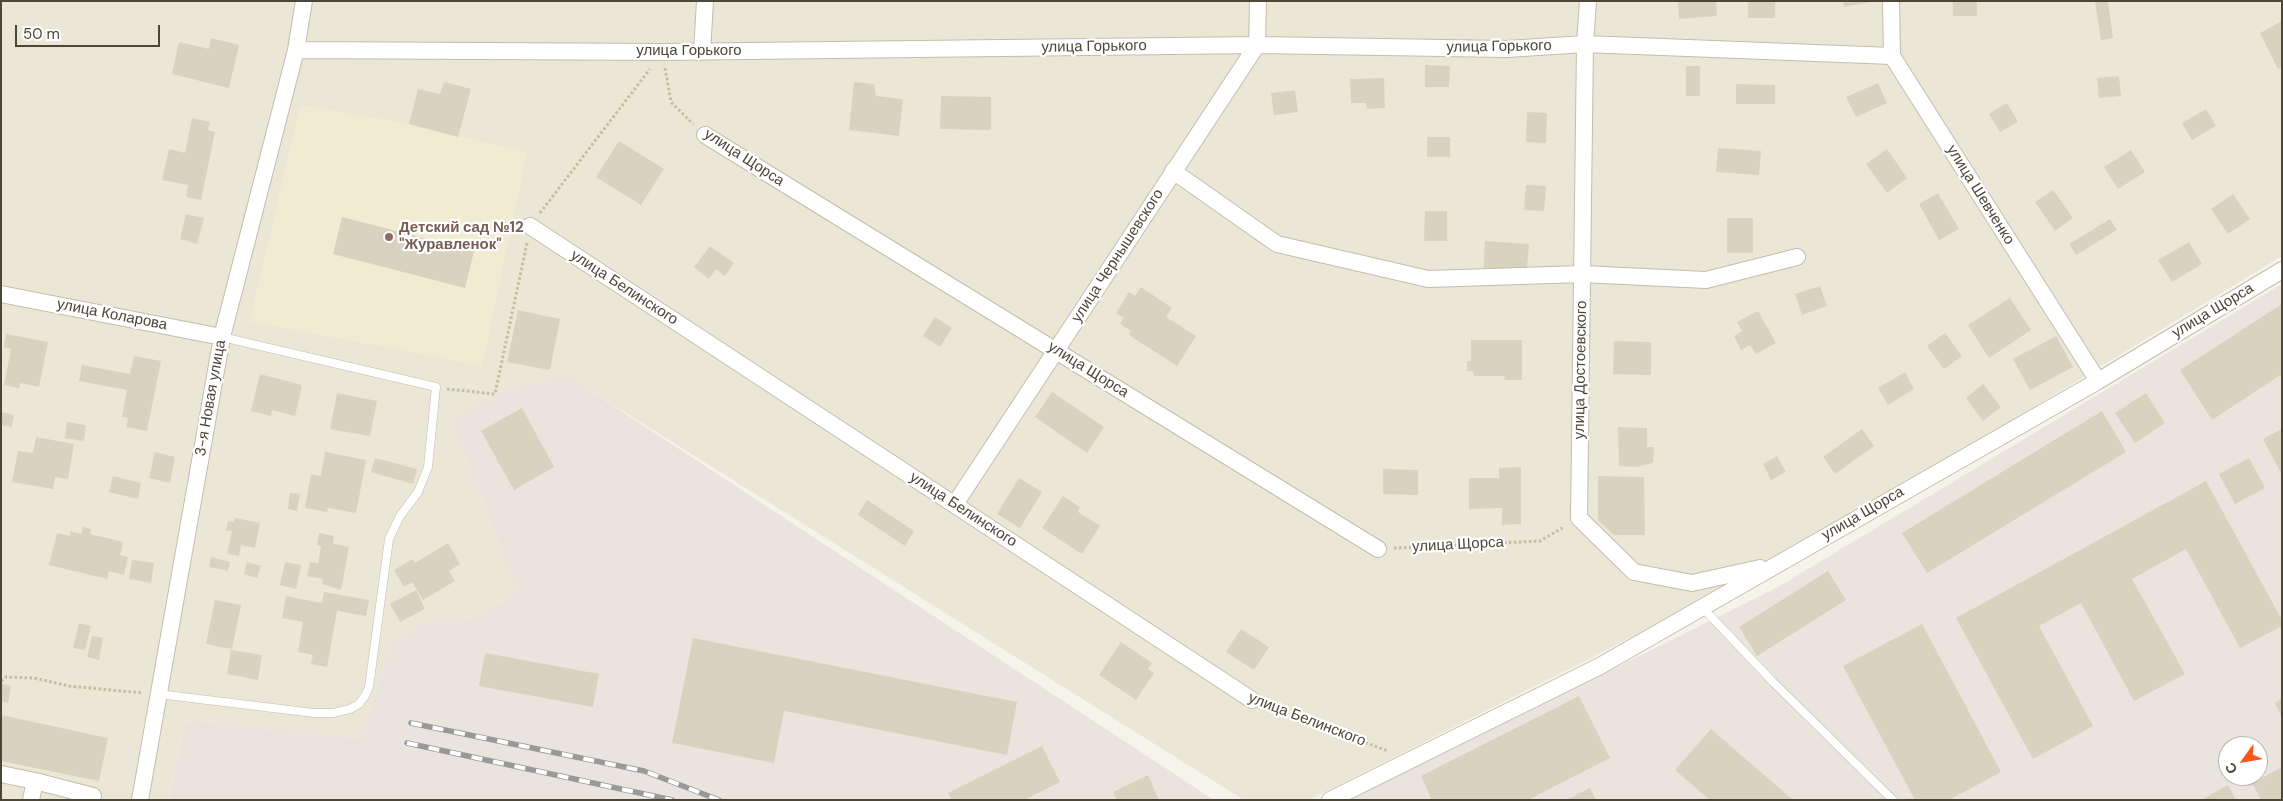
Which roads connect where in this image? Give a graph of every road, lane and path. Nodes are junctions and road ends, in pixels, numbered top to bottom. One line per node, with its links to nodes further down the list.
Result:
1 (304, 1): 8 (street, 3-я Новая улица)
2 (705, 1): 10 (street)
3 (1258, 1): 7 (street)
4 (1588, 1): 6 (street, улица Достоевского)
5 (1891, 1): 11 (street)
6 (1585, 44): 7 (street, улица Горького); 11 (street, улица Горького); 17 (street, улица Достоевского)
7 (1257, 45): 10 (street, улица Горького); 13 (street, улица Чернышевского)
8 (296, 50): 9 (street, улица Горького); 19 (street, 3-я Новая улица)
9 (663, 52): 10 (street, улица Горького); 12 (path, улица Щорса)
10 (702, 52)
11 (1892, 56): 21 (street, улица Шевченко)
12 (705, 135): 20 (street, улица Щорса)
13 (1174, 171): 17 (street); 20 (street, улица Чернышевского)
14 (530, 226): 22 (street, улица Белинского)
15 (1798, 257): 17 (street)
16 (2282, 270): 21 (street, улица Щорса)
17 (1582, 274): 23 (street, улица Достоевского)
18 (1, 294): 19 (street, улица Коларова)
19 (222, 337): 28 (street, 3-я Новая улица); 28 (lane)
20 (1056, 350): 22 (street, улица Чернышевского); 24 (street, улица Щорса)
21 (2098, 381): 25 (street, улица Щорса)
22 (955, 504): 29 (street, улица Белинского)
23 (1580, 518): 24 (path, улица Щорса); 25 (street)
24 (1378, 549)
25 (1775, 565): 26 (street, улица Щорса)
26 (1702, 607): 30 (street, улица Щорса); 37 (lane)
27 (1, 682): 28 (path)
28 (158, 694): 35 (street, 3-я Новая улица)
29 (1252, 700): 30 (path, улица Белинского)
30 (1412, 760): 36 (street, улица Щорса)
31 (1, 774): 32 (street)
32 (35, 781): 33 (street); 34 (street)
33 (93, 796)
34 (31, 800)
35 (140, 800)
36 (1330, 800)
37 (1893, 800)

